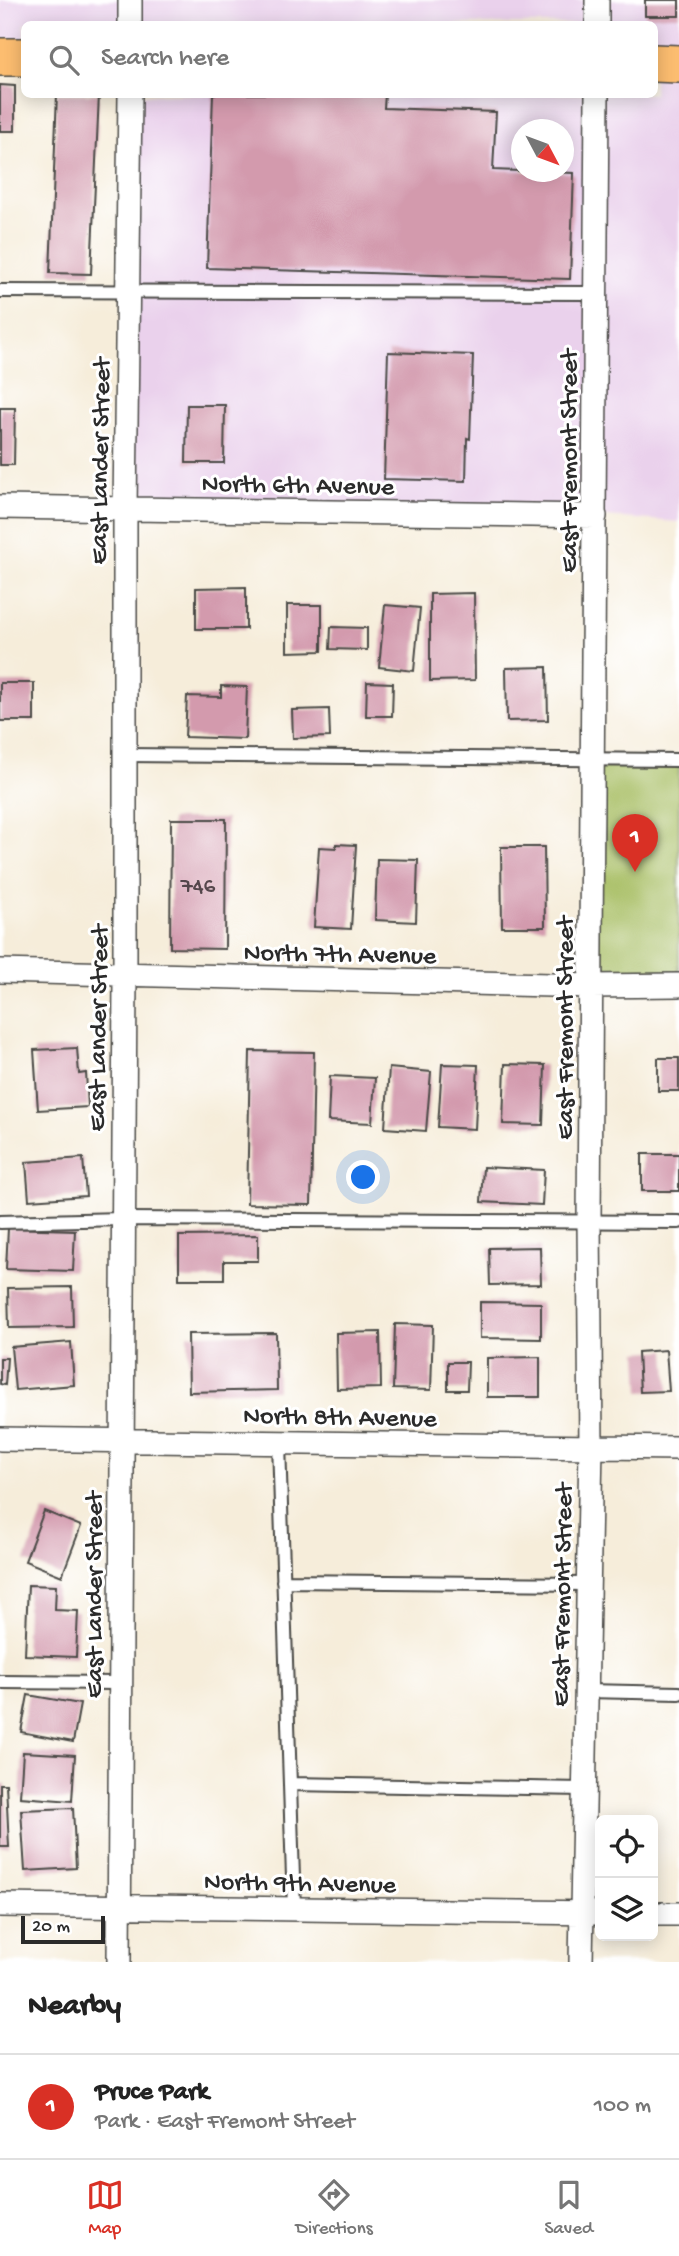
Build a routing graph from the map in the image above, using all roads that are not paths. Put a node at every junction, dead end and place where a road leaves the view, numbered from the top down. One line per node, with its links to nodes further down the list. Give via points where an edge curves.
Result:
1 (130, 0): 3 (street)
2 (597, 0): 4 (street)
3 (130, 21)
4 (597, 21)
5 (0, 57): 6 (main road)
6 (21, 57)
7 (658, 63): 8 (main road)
8 (679, 64)
9 (130, 98): 11 (street, East Lander Street)
10 (597, 98): 13 (street, East Fremont Street)
11 (128, 290): 12 (lane); 13 (lane); 15 (street, East Lander Street)
12 (0, 291)
13 (595, 293): 16 (street, East Fremont Street)
14 (0, 508): 15 (street, North 6th Avenue)
15 (125, 509): 16 (street, North 6th Avenue); 17 (street, East Lander Street)
16 (595, 516): 18 (street, East Fremont Street)
17 (125, 755): 18 (lane); 21 (street, East Lander Street)
18 (592, 759): 19 (lane); 23 (street, East Fremont Street)
19 (679, 760)
20 (0, 971): 21 (street, North 7th Avenue)
21 (125, 975): 23 (street, North 7th Avenue); 24 (street, East Lander Street)
22 (679, 985): 23 (street, North 7th Avenue)
23 (592, 986): 25 (street, East Fremont Street)
24 (122, 1219): 25 (lane); 26 (lane); 29 (street, East Lander Street)
25 (589, 1221): 27 (lane); 31 (street, East Fremont Street)
26 (0, 1222)
27 (679, 1222)
28 (0, 1439): 29 (street, North 8th Avenue)
29 (121, 1440): 30 (street, North 8th Avenue); 36 (street, East Lander Street)
30 (279, 1443): 31 (street, North 8th Avenue); 33 (lane)
31 (591, 1446): 32 (street, North 8th Avenue); 34 (street, East Fremont Street)
32 (679, 1448)
33 (283, 1581): 34 (lane); 39 (lane)
34 (588, 1584): 37 (street, East Fremont Street)
35 (0, 1682): 36 (lane)
36 (119, 1683): 42 (street, East Lander Street)
37 (586, 1691): 38 (lane); 40 (street, East Fremont Street)
38 (679, 1693)
39 (290, 1784): 40 (lane); 43 (lane)
40 (583, 1789): 44 (street, East Fremont Street)
41 (0, 1905): 42 (street, North 9th Avenue)
42 (120, 1907): 43 (street, North 9th Avenue); 47 (street, East Lander Street)
43 (294, 1909): 44 (street, North 9th Avenue)
44 (590, 1913): 48 (street, East Fremont Street)
45 (658, 1914): 46 (street)
46 (679, 1914)
47 (119, 1962)
48 (581, 1962)

